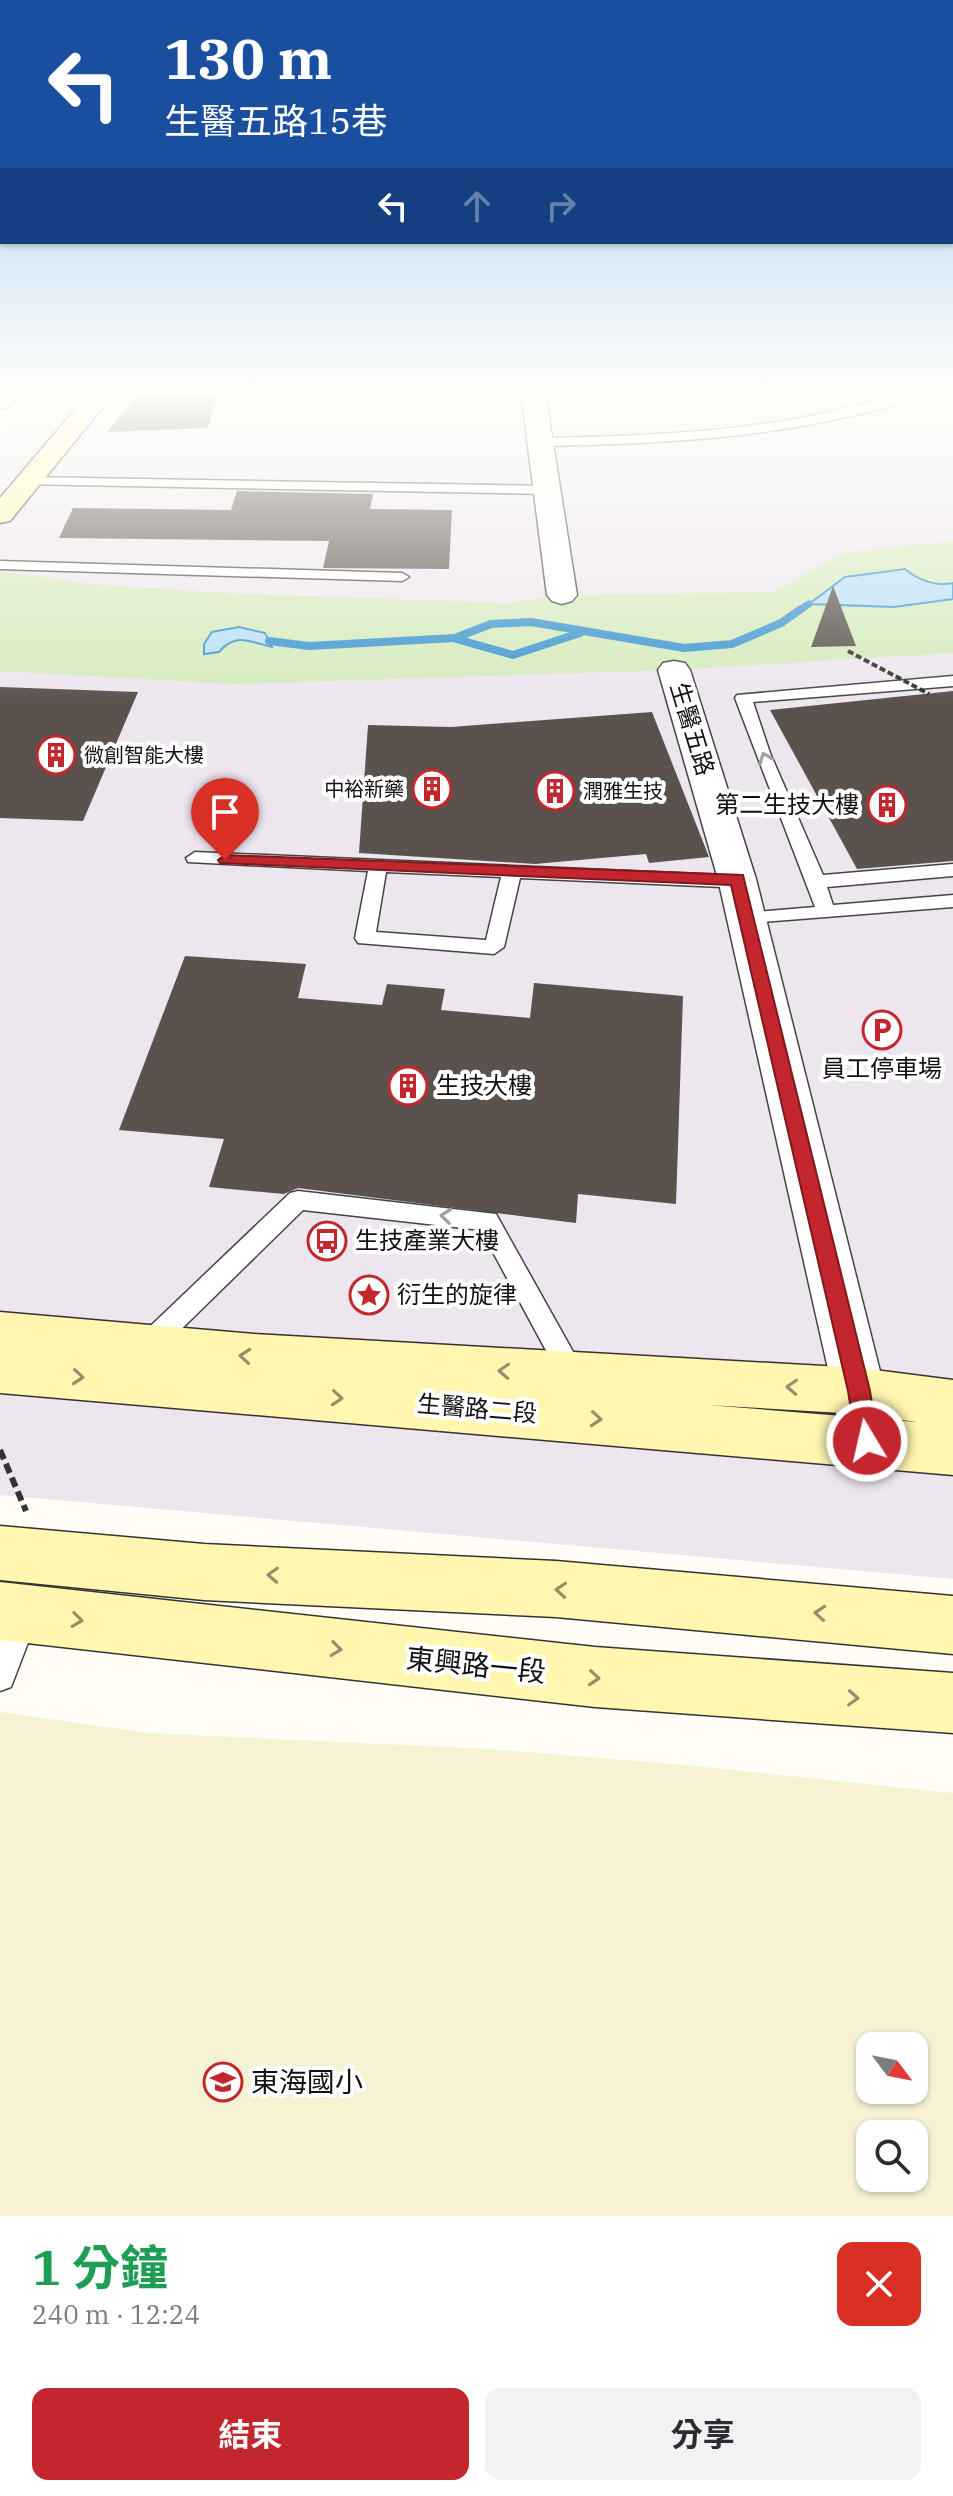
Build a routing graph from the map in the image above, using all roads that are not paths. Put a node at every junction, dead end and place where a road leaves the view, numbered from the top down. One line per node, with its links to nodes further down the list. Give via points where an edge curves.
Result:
1 (16, 495): 3 (street)
2 (547, 495): 6 (street)
3 (0, 515)
4 (0, 565): 5 (lane)
5 (402, 577)
6 (562, 595)
7 (674, 670): 14 (street, 生醫五路)
8 (953, 681): 13 (lane, one-way to 8, via 743,698)
9 (195, 858): 10 (lane)
10 (378, 866): 12 (lane); 12 (lane, via 365,938 494,947)
11 (953, 870): 13 (lane)
12 (512, 871): 14 (lane, via 722,881)
13 (816, 882): 16 (lane)
14 (741, 899): 16 (lane); 21 (street, 生醫五路)
15 (953, 901): 16 (lane)
16 (826, 912)
17 (0, 1334): 18 (street, 生醫路二段)
18 (146, 1347): 20 (street, 生醫路二段, one-way to 18); 20 (lane, one-way to 18, via 488,1221 298,1200)
19 (0, 1370): 23 (street, 生醫路二段, one-way to 23)
20 (572, 1374): 21 (street, 生醫路二段, one-way to 20)
21 (859, 1391): 22 (street, 生醫路二段); 23 (street, 生醫五路)
22 (953, 1404)
23 (867, 1441): 24 (street, 生醫路二段)
24 (953, 1450)
25 (23, 1555): 26 (lane); 27 (street, one-way to 25, via 556,1589 204,1572)
26 (12, 1612): 28 (lane); 29 (street, 東興路一段, one-way to 29, via 546,1673)
27 (953, 1625)
28 (0, 1676)
29 (953, 1703)

